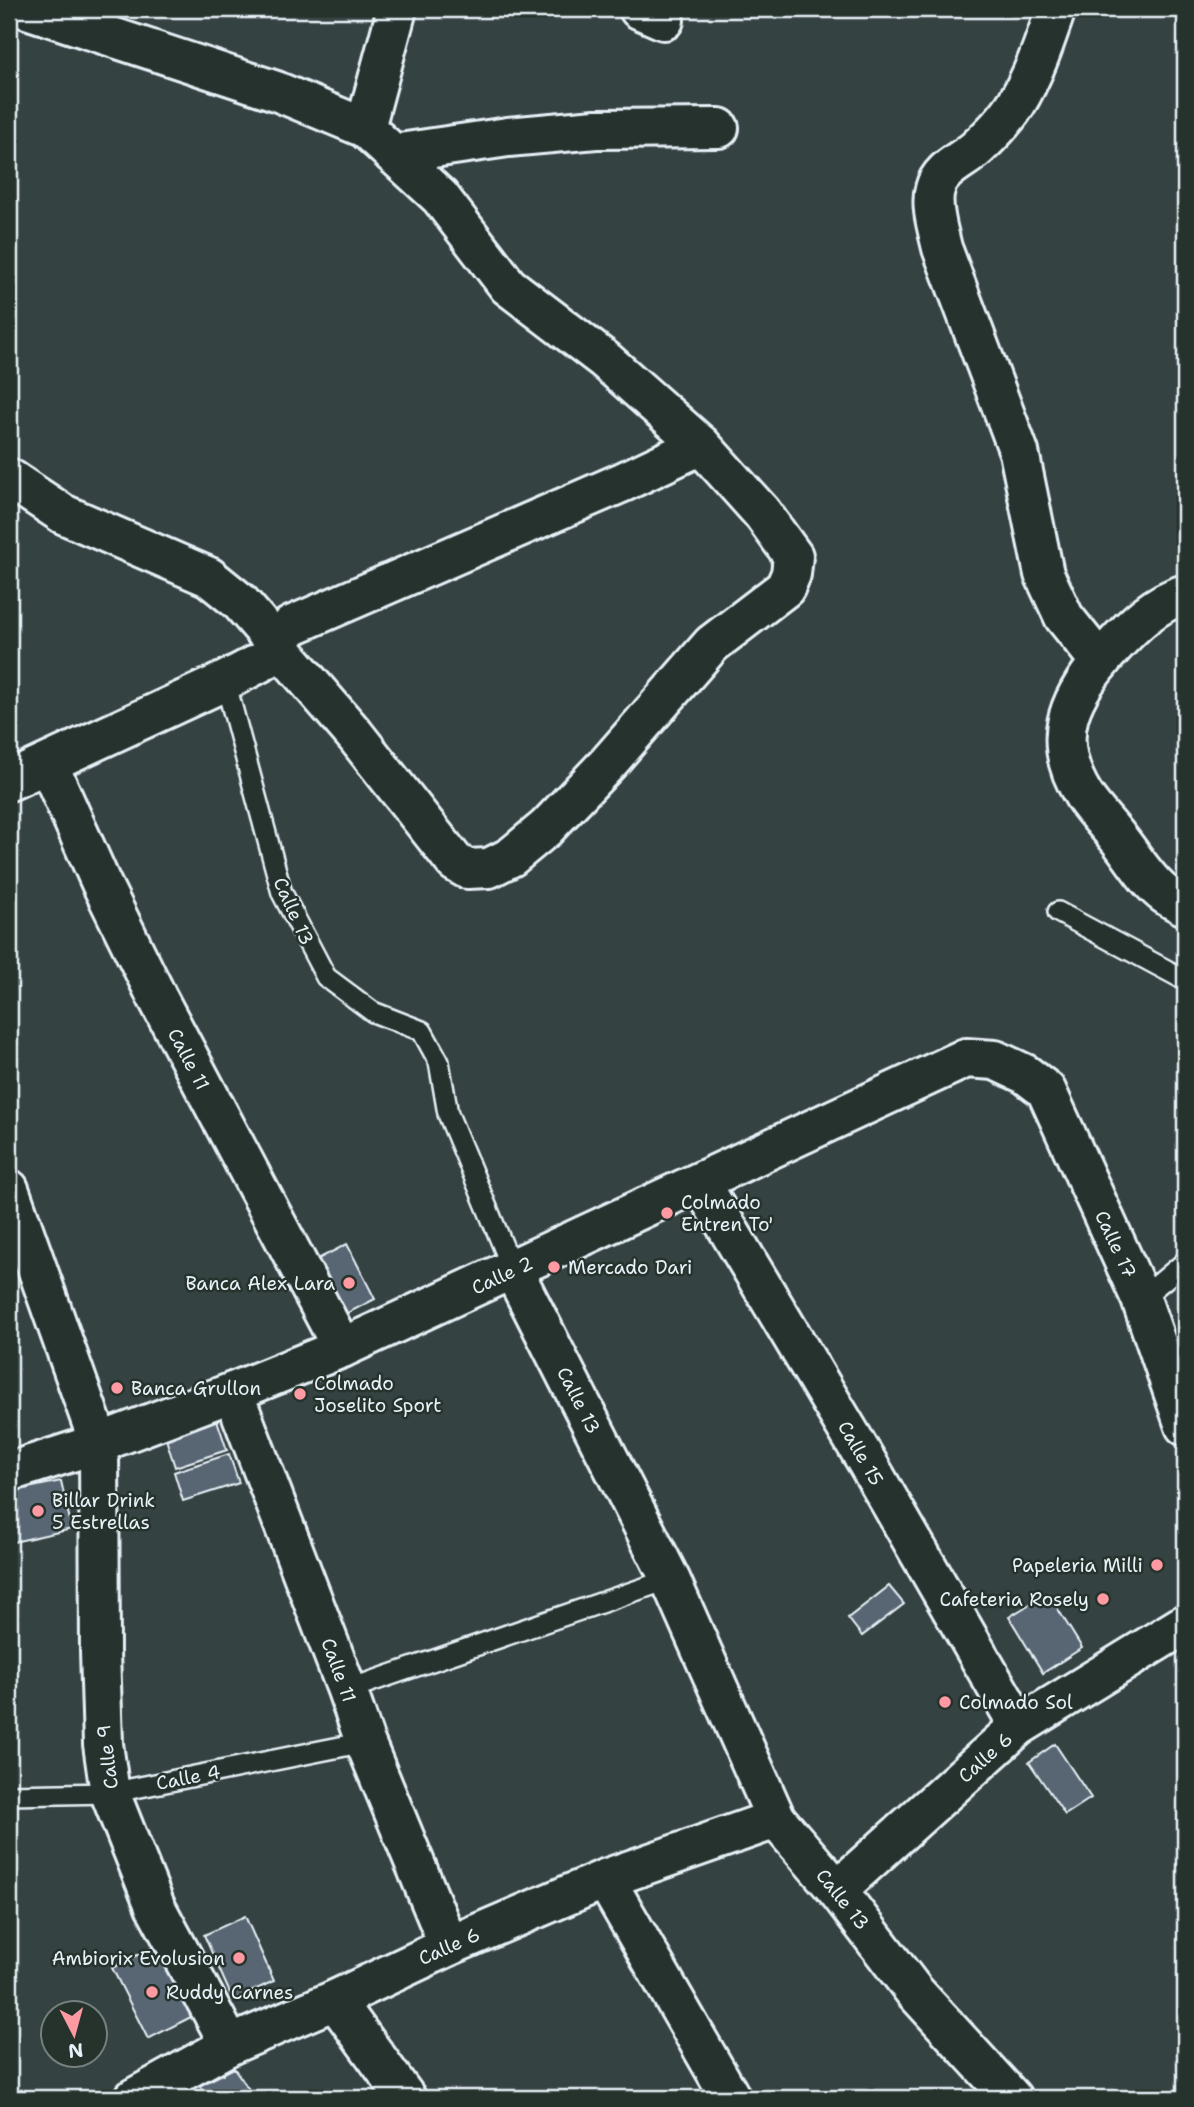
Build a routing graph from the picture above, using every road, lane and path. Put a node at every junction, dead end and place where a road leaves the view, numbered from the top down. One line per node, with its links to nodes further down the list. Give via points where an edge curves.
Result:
1 (13, 9): 5 (street)
2 (27, 9): 6 (street, via 276,91)
3 (397, 9): 6 (street)
4 (1056, 9): 13 (street, via 1016,104 998,128 944,171 934,188 935,215 942,248 1019,452 1044,574 1064,617)
5 (9, 22)
6 (365, 128): 8 (street)
7 (719, 128): 8 (street, via 596,128)
8 (393, 154): 9 (street, via 440,197 508,286 605,360)
9 (701, 445): 12 (street, via 291,626); 12 (street, via 762,513 793,556 785,588 712,644 546,828 511,857 489,868 467,869 455,862)
10 (9, 478): 12 (street, via 63,514 209,577 240,602)
11 (1185, 594): 13 (street, via 1139,618)
12 (277, 645): 14 (street, via 265,660)
13 (1100, 662): 17 (street, via 1072,705 1065,728 1070,770 1085,797 1162,892)
14 (225, 681): 15 (street); 24 (lane, Calle 13, via 282,894 326,978 373,1012 422,1031 439,1062 448,1114)
15 (48, 764): 16 (street); 26 (street, Calle 11, via 157,998)
16 (9, 781)
17 (1185, 906)
18 (1058, 912): 19 (lane)
19 (1185, 980)
20 (1025, 1074): 21 (street, Calle 2, via 995,1060 966,1058); 25 (street, Calle 17, via 1046,1090)
21 (700, 1182): 24 (street, Calle 2); 34 (street, Calle 15)
22 (9, 1189): 29 (street, Calle 9)
23 (1185, 1262): 25 (lane)
24 (513, 1270): 26 (street, Calle 2); 31 (street, Calle 13)
25 (1141, 1299): 28 (street, Calle 17)
26 (342, 1348): 27 (street, Calle 2)
27 (233, 1392): 29 (street, Calle 2); 33 (street, Calle 11)
28 (1185, 1426)
29 (99, 1443): 30 (street, Calle 2); 36 (street, Calle 9, via 103,1744)
30 (9, 1472)
31 (670, 1579): 33 (lane); 38 (street, Calle 13)
32 (1185, 1624): 34 (street, Calle 6)
33 (347, 1690): 35 (street, Calle 11)
34 (1019, 1726): 40 (street, Calle 6)
35 (365, 1742): 36 (lane, Calle 4); 41 (street, Calle 11)
36 (110, 1793): 37 (lane, Calle 4); 43 (street, Calle 9, via 155,1906)
37 (9, 1795)
38 (776, 1819): 39 (street, Calle 6); 40 (street, Calle 13)
39 (605, 1879): 41 (street, Calle 6); 46 (street)
40 (837, 1890): 47 (street, Calle 13, via 914,1991)
41 (449, 1946): 42 (street, Calle 6)
42 (335, 2000): 43 (street, Calle 6); 45 (street)
43 (230, 2045): 44 (street, Calle 6)
44 (134, 2098)
45 (406, 2098)
46 (731, 2098)
47 (1013, 2098)

